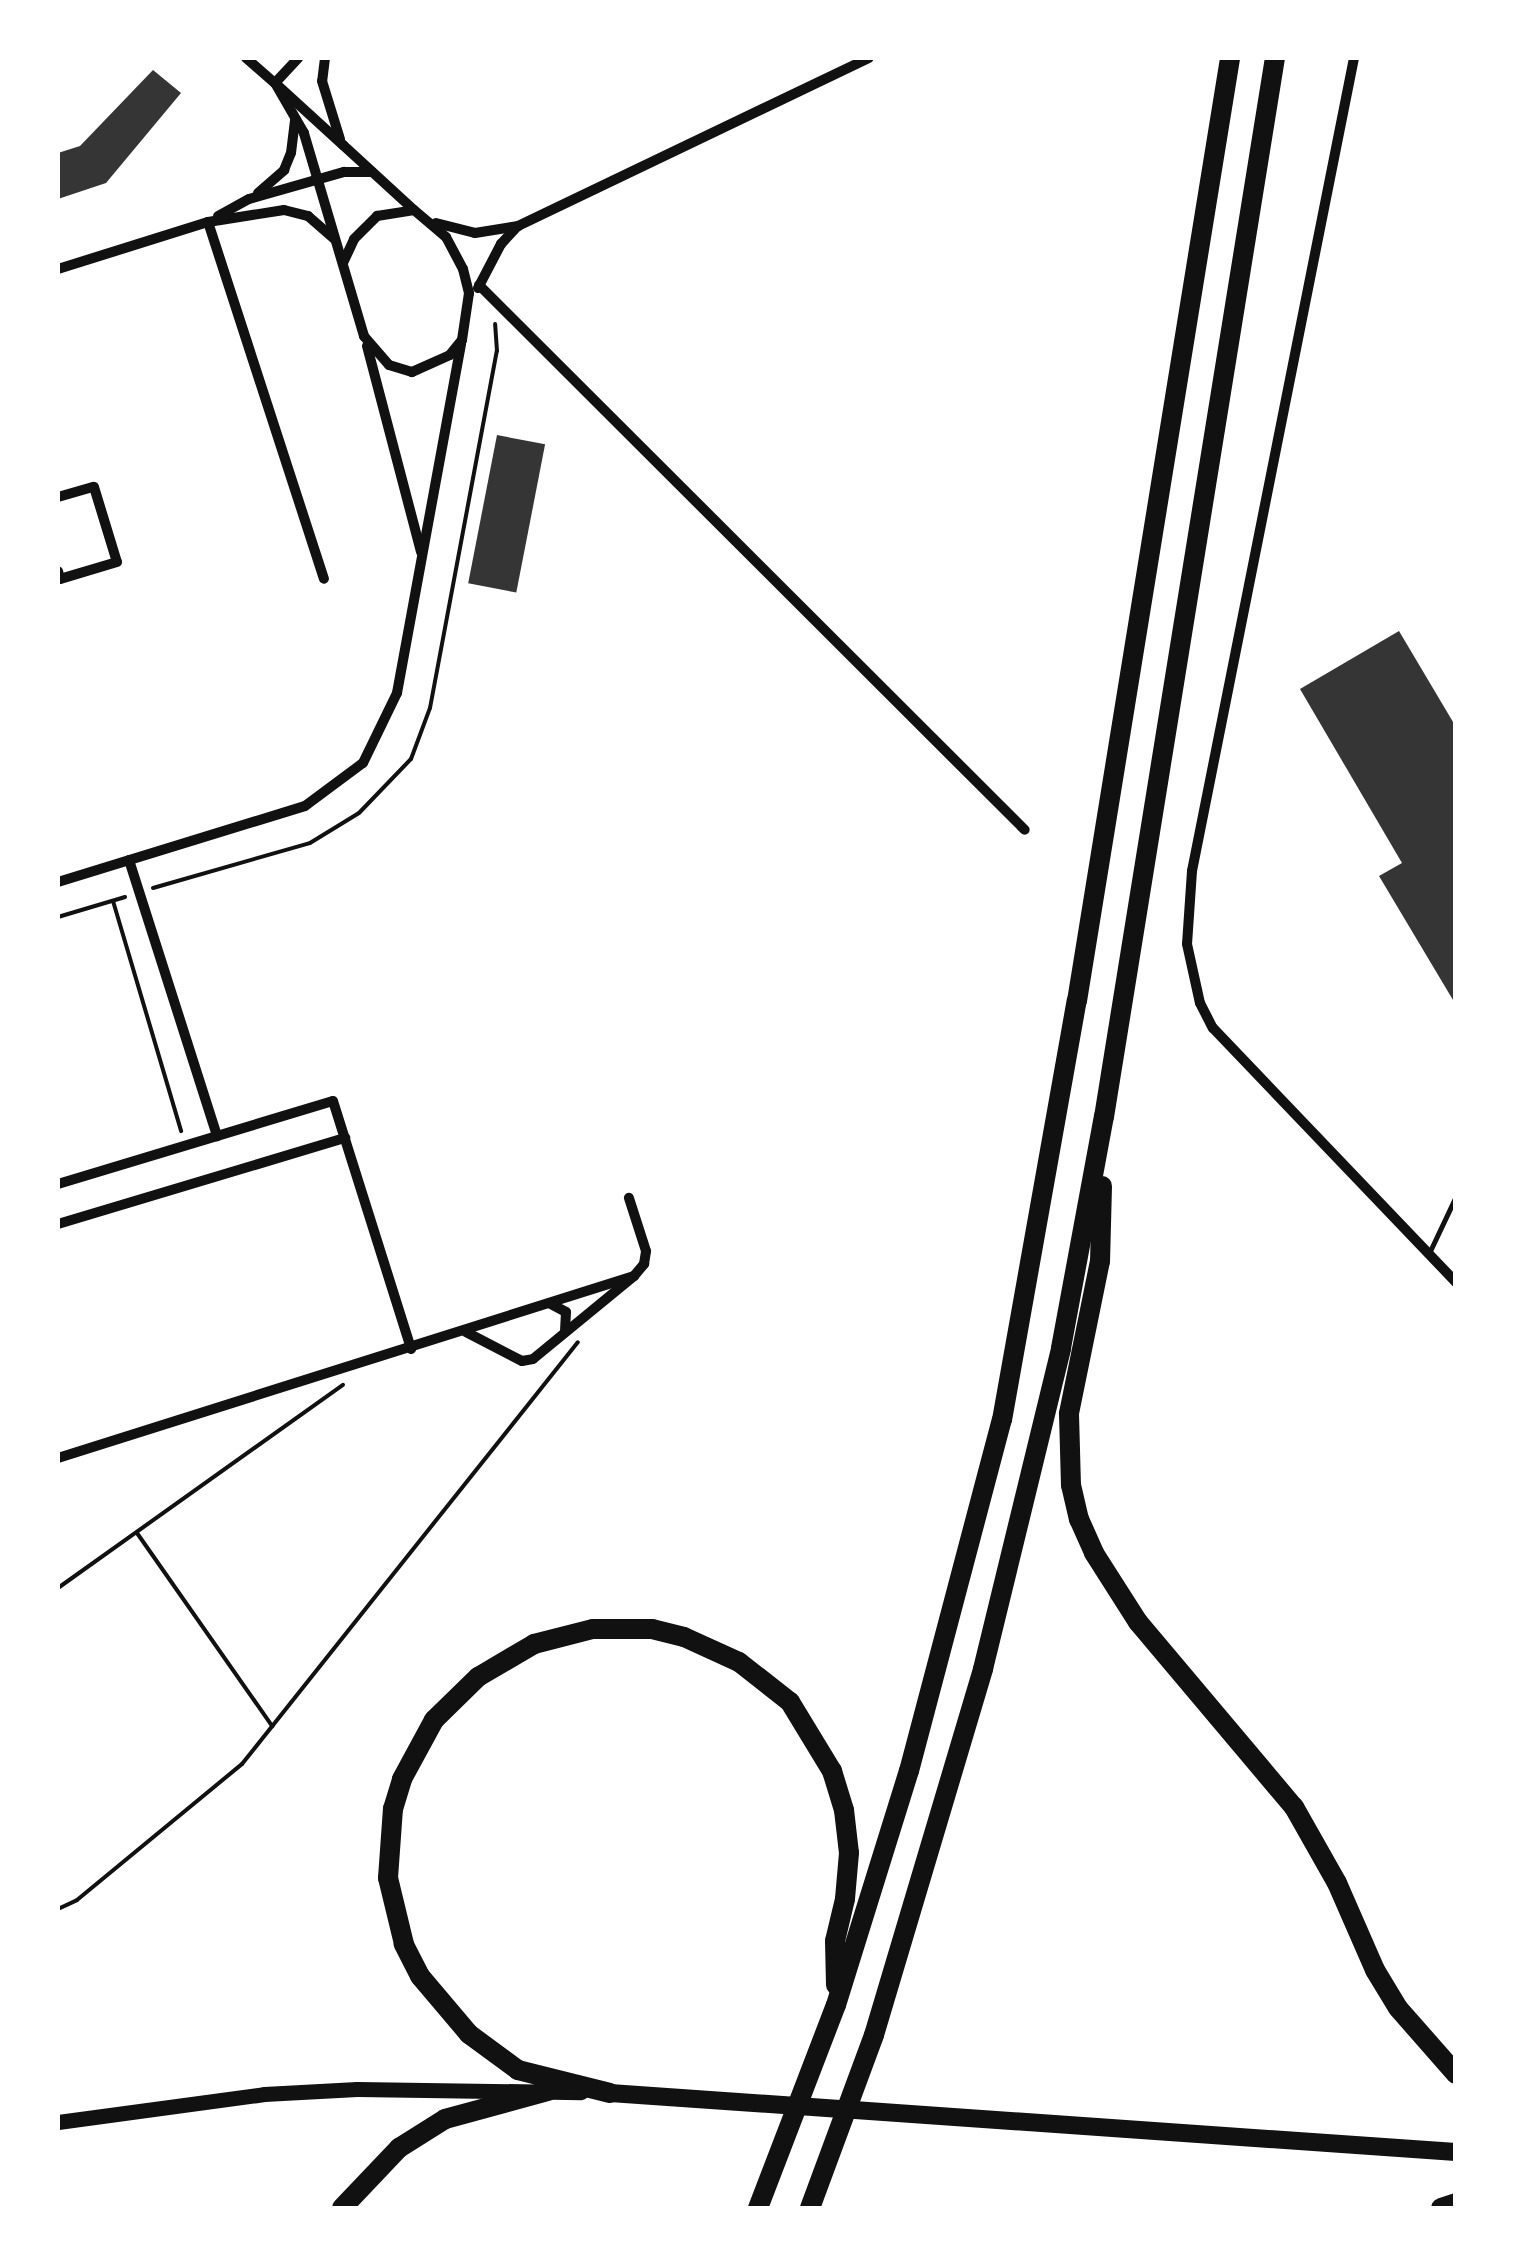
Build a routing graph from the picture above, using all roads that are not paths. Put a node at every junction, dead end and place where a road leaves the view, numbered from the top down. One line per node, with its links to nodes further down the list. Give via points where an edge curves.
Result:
1 (246, 58): 8 (street)
2 (298, 58): 8 (street)
3 (325, 58): 10 (street, via 326,100)
4 (870, 58): 17 (street)
5 (1230, 58): 47 (highway, via 1012,1366 934,1684)
6 (1274, 58): 32 (highway)
7 (1354, 58): 39 (street, via 1192,872 1187,944 1200,1003 1213,1028)
8 (275, 83): 9 (street); 10 (street)
9 (295, 118): 12 (street); 13 (street, via 284,170)
10 (343, 144): 11 (street)
11 (372, 172): 12 (street); 14 (street)
12 (317, 180): 13 (street); 18 (street)
13 (249, 199): 16 (street)
14 (414, 210): 15 (street); 19 (street, via 376,216)
15 (430, 221): 17 (street, via 475,233); 22 (street, via 463,270)
16 (208, 222): 18 (street, via 284,210 308,216); 20 (street); 28 (street)
17 (518, 226): 21 (street)
18 (336, 241): 19 (street)
19 (343, 263): 23 (street)
20 (58, 269)
21 (478, 284): 22 (street); 29 (street)
22 (468, 315): 24 (street)
23 (364, 336): 24 (street, via 390,364 412,372 450,355); 26 (street)
24 (462, 340): 26 (street)
25 (58, 497): 27 (street, via 94,486 117,562 60,578)
26 (422, 559): 30 (street, via 397,693 363,763 305,806)
27 (58, 571)
28 (324, 579)
29 (1025, 830)
30 (128, 860): 31 (street); 33 (street)
31 (58, 882)
32 (1104, 1116): 48 (highway, via 1100,1261 1069,1414 1070,1485 1079,1519 1138,1622 1294,1808 1398,2008); 56 (highway, via 1061,1348 983,1669 874,2035)
33 (217, 1136): 34 (street, via 333,1101); 35 (street)
34 (344, 1138): 38 (street); 45 (street)
35 (58, 1184)
36 (1456, 1196): 39 (lane)
37 (629, 1198): 40 (street, via 646,1252)
38 (58, 1224)
39 (1428, 1254): 41 (street)
40 (634, 1276): 42 (street); 44 (street)
41 (1456, 1282)
42 (550, 1304): 43 (street); 44 (street, via 566,1312)
43 (466, 1332): 44 (street, via 522,1361); 45 (street)
44 (565, 1333)
45 (412, 1349): 46 (street)
46 (58, 1458)
47 (836, 2006): 50 (highway, via 835,1940 849,1854 844,1810 832,1771 790,1702 738,1662 652,1629 593,1629 534,1644 478,1677 434,1720 393,1809 388,1878 404,1944 420,1976 468,2034 518,2070); 55 (highway)
48 (1456, 2074)
49 (548, 2091): 50 (main road); 51 (main road, via 264,2094); 54 (highway, via 445,2119 399,2148)
50 (610, 2094): 52 (main road)
51 (58, 2122)
52 (1456, 2152)
53 (1456, 2203): 57 (highway)
54 (342, 2208)
55 (758, 2208)
56 (810, 2208)
57 (1440, 2208)

